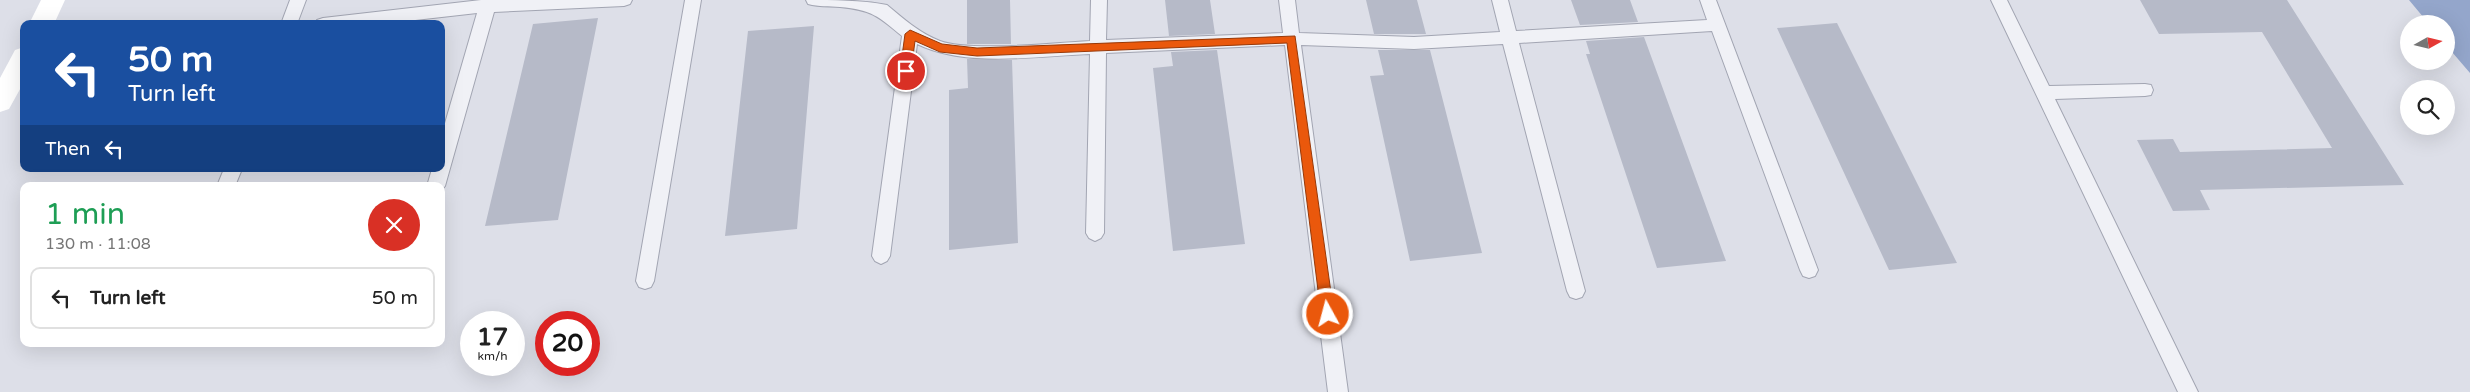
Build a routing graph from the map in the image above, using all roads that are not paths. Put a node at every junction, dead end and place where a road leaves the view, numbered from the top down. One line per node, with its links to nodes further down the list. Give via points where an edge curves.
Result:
1 (53, 0): 12 (street)
2 (298, 0): 13 (lane)
3 (624, 0): 11 (lane)
4 (693, 0): 28 (lane)
5 (814, 0): 16 (lane, via 882,9)
6 (1099, 0): 19 (lane)
7 (1287, 0): 18 (lane)
8 (1500, 0): 17 (lane)
9 (1708, 0): 15 (lane)
10 (1999, 0): 22 (lane)
11 (488, 3): 14 (lane); 24 (lane)
12 (43, 20)
13 (290, 20)
14 (354, 20)
15 (1717, 25): 17 (lane); 27 (lane)
16 (910, 34): 19 (lane, via 940,48 977,52); 26 (lane)
17 (1510, 38): 18 (lane, via 1414,43); 29 (lane)
18 (1292, 39): 19 (lane); 30 (lane)
19 (1098, 47): 25 (lane)
20 (20, 64): 23 (street)
21 (2145, 90): 22 (lane)
22 (2044, 93): 31 (lane)
23 (0, 102)
24 (445, 154)
25 (1095, 233)
26 (881, 256)
27 (1809, 270)
28 (645, 281)
29 (1576, 291)
30 (1338, 392)
31 (2188, 392)

